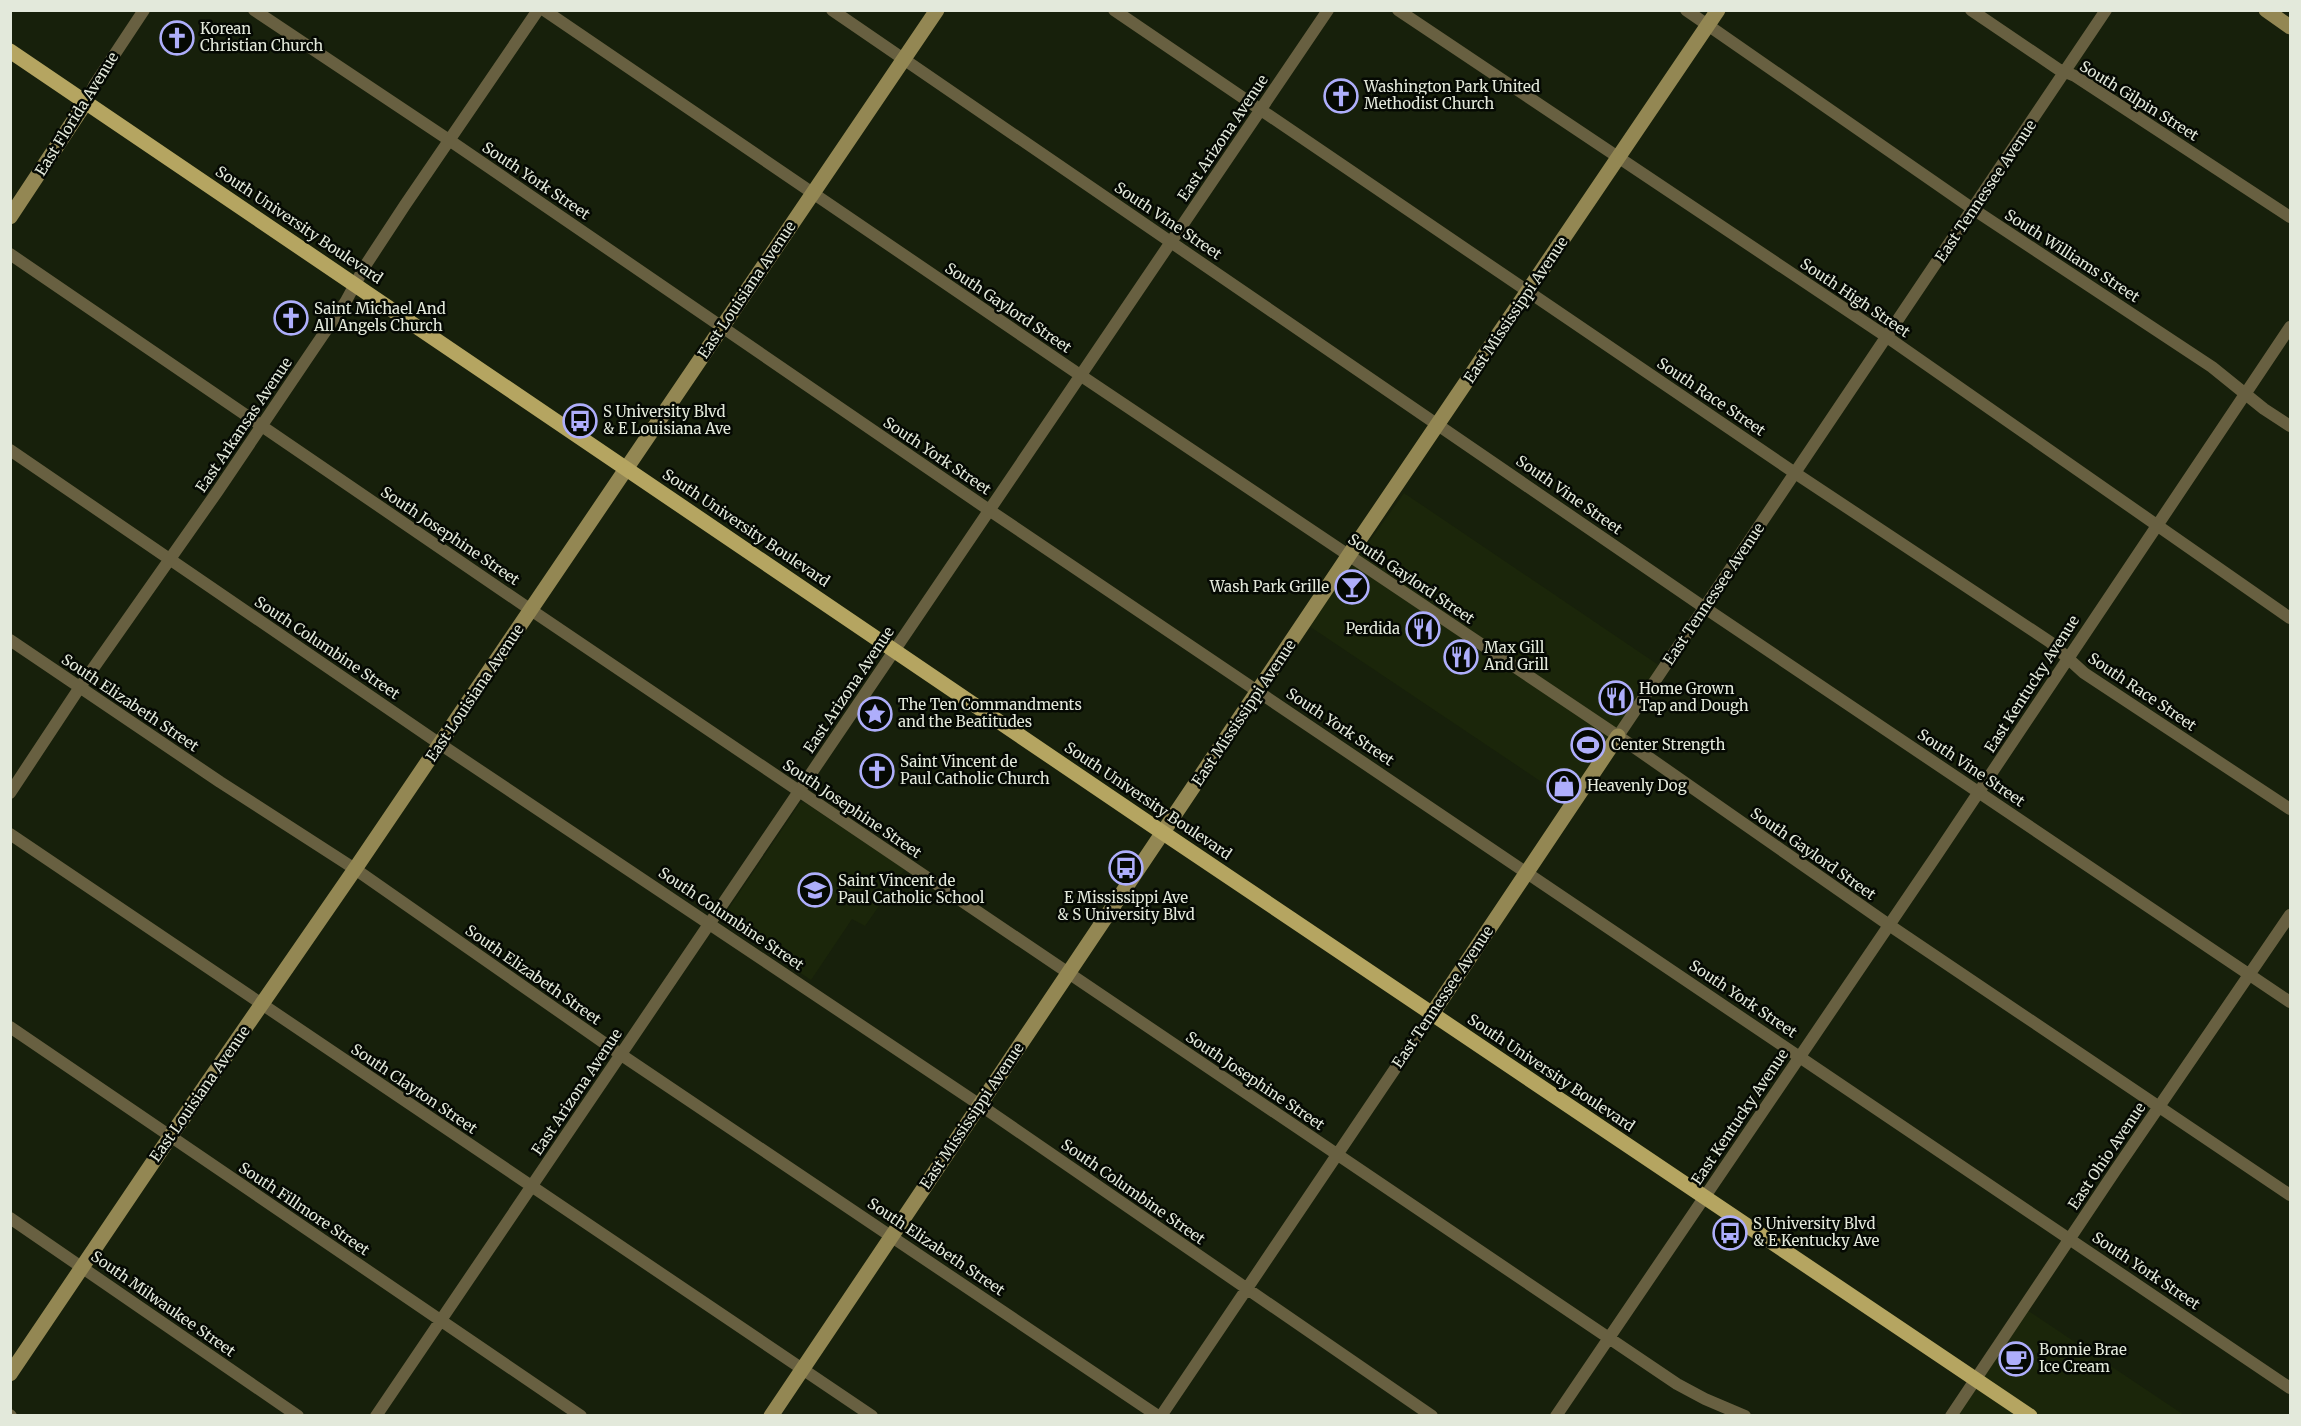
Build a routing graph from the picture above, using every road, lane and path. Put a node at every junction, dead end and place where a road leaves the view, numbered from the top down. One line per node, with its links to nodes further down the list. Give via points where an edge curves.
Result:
1 (144, 10): 20 (street, East Florida Avenue)
2 (254, 10): 22 (street, South York Street)
3 (538, 10): 22 (street, East Arkansas Avenue)
4 (544, 10): 24 (street, South Gaylord Street)
5 (832, 10): 18 (street, South Vine Street)
6 (937, 10): 18 (street, East Louisiana Avenue)
7 (1114, 10): 21 (street, South Race Street)
8 (1328, 10): 21 (street, East Arizona Avenue)
9 (1398, 10): 23 (street, South High Street)
10 (1686, 10): 15 (street, South Williams Street)
11 (1718, 10): 15 (street, East Mississippi Avenue)
12 (1971, 10): 19 (street, South Gilpin Street)
13 (2106, 10): 19 (street, East Tennessee Avenue)
14 (2266, 10): 16 (street)
15 (1708, 25): 23 (street, East Mississippi Avenue); 25 (street, South Williams Street)
16 (2290, 27)
17 (10, 51): 20 (main road, South University Boulevard)
18 (904, 59): 24 (street, East Louisiana Avenue); 28 (street, South Vine Street)
19 (2065, 72): 25 (street, East Tennessee Avenue); 27 (street, South Gilpin Street)
20 (86, 102): 26 (street, East Florida Avenue); 30 (main road, South University Boulevard)
21 (1259, 111): 28 (street, East Arizona Avenue); 31 (street, South Race Street)
22 (449, 140): 30 (street, East Arkansas Avenue); 32 (street, South York Street)
23 (1618, 159): 31 (street, East Mississippi Avenue); 34 (street, South High Street)
24 (812, 194): 32 (street, East Louisiana Avenue); 35 (street, South Gaylord Street)
25 (1973, 209): 34 (street, East Tennessee Avenue); 36 (street, South Williams Street)
26 (10, 217)
27 (2290, 217)
28 (1171, 242): 35 (street, East Arizona Avenue); 37 (street, South Vine Street)
29 (10, 254): 38 (street, South Josephine Street)
30 (355, 285): 38 (street, East Arkansas Avenue); 41 (main road, South University Boulevard)
31 (1528, 291): 37 (street, East Mississippi Avenue); 42 (street, South Race Street)
32 (722, 327): 41 (street, East Louisiana Avenue); 43 (street, South York Street)
33 (2290, 327): 36 (street, East Kentucky Avenue)
34 (1887, 337): 42 (street, East Tennessee Avenue); 44 (street, South High Street)
35 (1080, 375): 43 (street, East Arizona Avenue); 45 (street, South Gaylord Street)
36 (2246, 392): 39 (street, South Williams Street); 44 (street, East Kentucky Avenue)
37 (1438, 424): 45 (street, East Mississippi Avenue); 47 (street, South Vine Street)
38 (262, 426): 46 (street, East Arkansas Avenue); 48 (street, South Josephine Street)
39 (2290, 426)
40 (10, 450): 46 (street, South Columbine Street)
41 (626, 468): 48 (street, East Louisiana Avenue); 51 (main road, South University Boulevard)
42 (1795, 473): 47 (street, East Tennessee Avenue); 52 (street, South Race Street)
43 (989, 510): 51 (street, East Arizona Avenue); 54 (street, South York Street)
44 (2156, 525): 49 (street, South High Street); 52 (street, East Kentucky Avenue)
45 (1349, 555): 54 (street, East Mississippi Avenue); 55 (street, South Gaylord Street)
46 (169, 558): 53 (street, East Arkansas Avenue); 56 (street, South Columbine Street)
47 (1705, 608): 55 (street, East Tennessee Avenue); 58 (street, South Vine Street)
48 (531, 610): 56 (street, East Louisiana Avenue); 57 (street, South Josephine Street)
49 (2290, 618)
50 (10, 640): 53 (street, South Elizabeth Street)
51 (894, 650): 57 (street, East Arizona Avenue); 61 (main road, South University Boulevard)
52 (2067, 657): 58 (street, East Kentucky Avenue); 60 (street, South Race Street, via 2084,673)
53 (80, 687): 59 (street, East Arkansas Avenue); 63 (street, South Elizabeth Street)
54 (1259, 690): 61 (street, East Mississippi Avenue); 64 (street, South York Street)
55 (1618, 736): 64 (street, East Tennessee Avenue); 67 (street, South Gaylord Street)
56 (440, 744): 63 (street, East Louisiana Avenue); 66 (street, South Columbine Street)
57 (799, 790): 66 (street, East Arizona Avenue); 68 (street, South Josephine Street)
58 (1979, 792): 67 (street, East Kentucky Avenue); 69 (street, South Vine Street)
59 (10, 794)
60 (2290, 809)
61 (1163, 833): 68 (street, East Mississippi Avenue); 72 (main road, South University Boulevard)
62 (10, 834): 71 (street, South Clayton Street)
63 (356, 869): 71 (street, East Louisiana Avenue); 74 (street, South Elizabeth Street)
64 (1528, 872): 72 (street, East Tennessee Avenue); 75 (street, South York Street)
65 (2290, 915): 69 (street, East Ohio Avenue)
66 (709, 923): 74 (street, East Arizona Avenue); 76 (street, South Columbine Street)
67 (1889, 925): 75 (street, East Kentucky Avenue); 77 (street, South Gaylord Street)
68 (1068, 974): 76 (street, East Mississippi Avenue); 79 (street, South Josephine Street)
69 (2250, 975): 70 (street, South Vine Street); 77 (street, East Ohio Avenue)
70 (2290, 1002)
71 (262, 1004): 78 (street, East Louisiana Avenue); 80 (street, South Clayton Street)
72 (1432, 1014): 79 (street, East Tennessee Avenue); 82 (main road, South University Boulevard)
73 (10, 1027): 78 (street, South Fillmore Street)
74 (621, 1054): 80 (street, East Arizona Avenue); 84 (street, South Elizabeth Street)
75 (1800, 1055): 82 (street, East Kentucky Avenue); 85 (street, South York Street)
76 (980, 1104): 84 (street, East Mississippi Avenue); 87 (street, South Columbine Street)
77 (2158, 1107): 81 (street, South Gaylord Street); 85 (street, East Ohio Avenue)
78 (170, 1137): 86 (street, East Louisiana Avenue); 88 (street, South Fillmore Street)
79 (1338, 1154): 87 (street, East Tennessee Avenue); 89 (street, South Josephine Street)
80 (531, 1187): 88 (street, East Arizona Avenue); 90 (street, South Clayton Street)
81 (2290, 1196)
82 (1703, 1197): 89 (street, East Kentucky Avenue); 92 (main road, South University Boulevard)
83 (10, 1218): 86 (street, South Milwaukee Street)
84 (891, 1235): 90 (street, East Mississippi Avenue); 99 (street, South Elizabeth Street)
85 (2070, 1238): 92 (street, East Ohio Avenue); 93 (street, South York Street)
86 (83, 1267): 91 (street, East Louisiana Avenue); 94 (street, South Milwaukee Street)
87 (1247, 1289): 99 (street, East Tennessee Avenue); 100 (street, South Columbine Street)
88 (441, 1319): 95 (street, East Arizona Avenue); 96 (street, South Fillmore Street)
89 (1609, 1338): 101 (street, East Kentucky Avenue); 102 (street, South Josephine Street, via 1694,1394)
90 (803, 1367): 97 (street, East Mississippi Avenue); 98 (street, South Clayton Street)
91 (10, 1374)
92 (1974, 1378): 103 (street, East Ohio Avenue); 104 (main road, South University Boulevard)
93 (2290, 1388)
94 (298, 1416)
95 (376, 1416)
96 (581, 1416)
97 (771, 1416)
98 (872, 1416)
99 (1159, 1416)
100 (1432, 1416)
101 (1556, 1416)
102 (1745, 1416)
103 (1951, 1416)
104 (2030, 1416)

